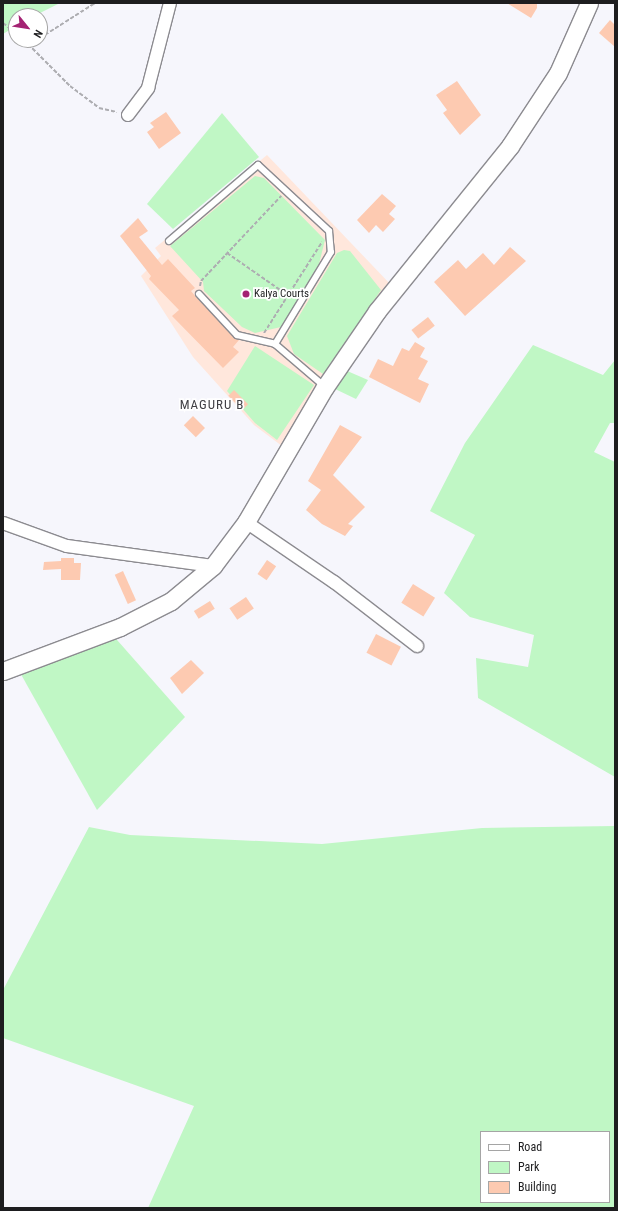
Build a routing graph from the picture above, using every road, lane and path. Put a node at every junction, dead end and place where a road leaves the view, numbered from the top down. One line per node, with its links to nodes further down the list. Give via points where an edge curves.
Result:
1 (95, 3): 4 (path)
2 (170, 3): 6 (street, via 148,88)
3 (590, 3): 15 (street, via 558,73 510,146 377,311)
4 (48, 33)
5 (34, 48): 6 (path, via 70,86 99,108)
6 (128, 115)
7 (286, 191): 8 (lane); 9 (lane, via 258,165); 10 (path)
8 (330, 231): 12 (path); 14 (lane, via 331,252)
9 (169, 241)
10 (227, 253): 11 (path, via 201,280); 12 (path)
11 (199, 294): 13 (lane, via 237,334)
12 (286, 294): 13 (path)
13 (260, 340): 14 (lane)
14 (275, 344): 15 (lane)
15 (325, 387): 16 (street)
16 (246, 522): 18 (street); 19 (street, via 334,582)
17 (3, 523): 18 (street, via 67,546)
18 (213, 566): 20 (street, via 171,601 120,627)
19 (416, 646)
20 (3, 671)

